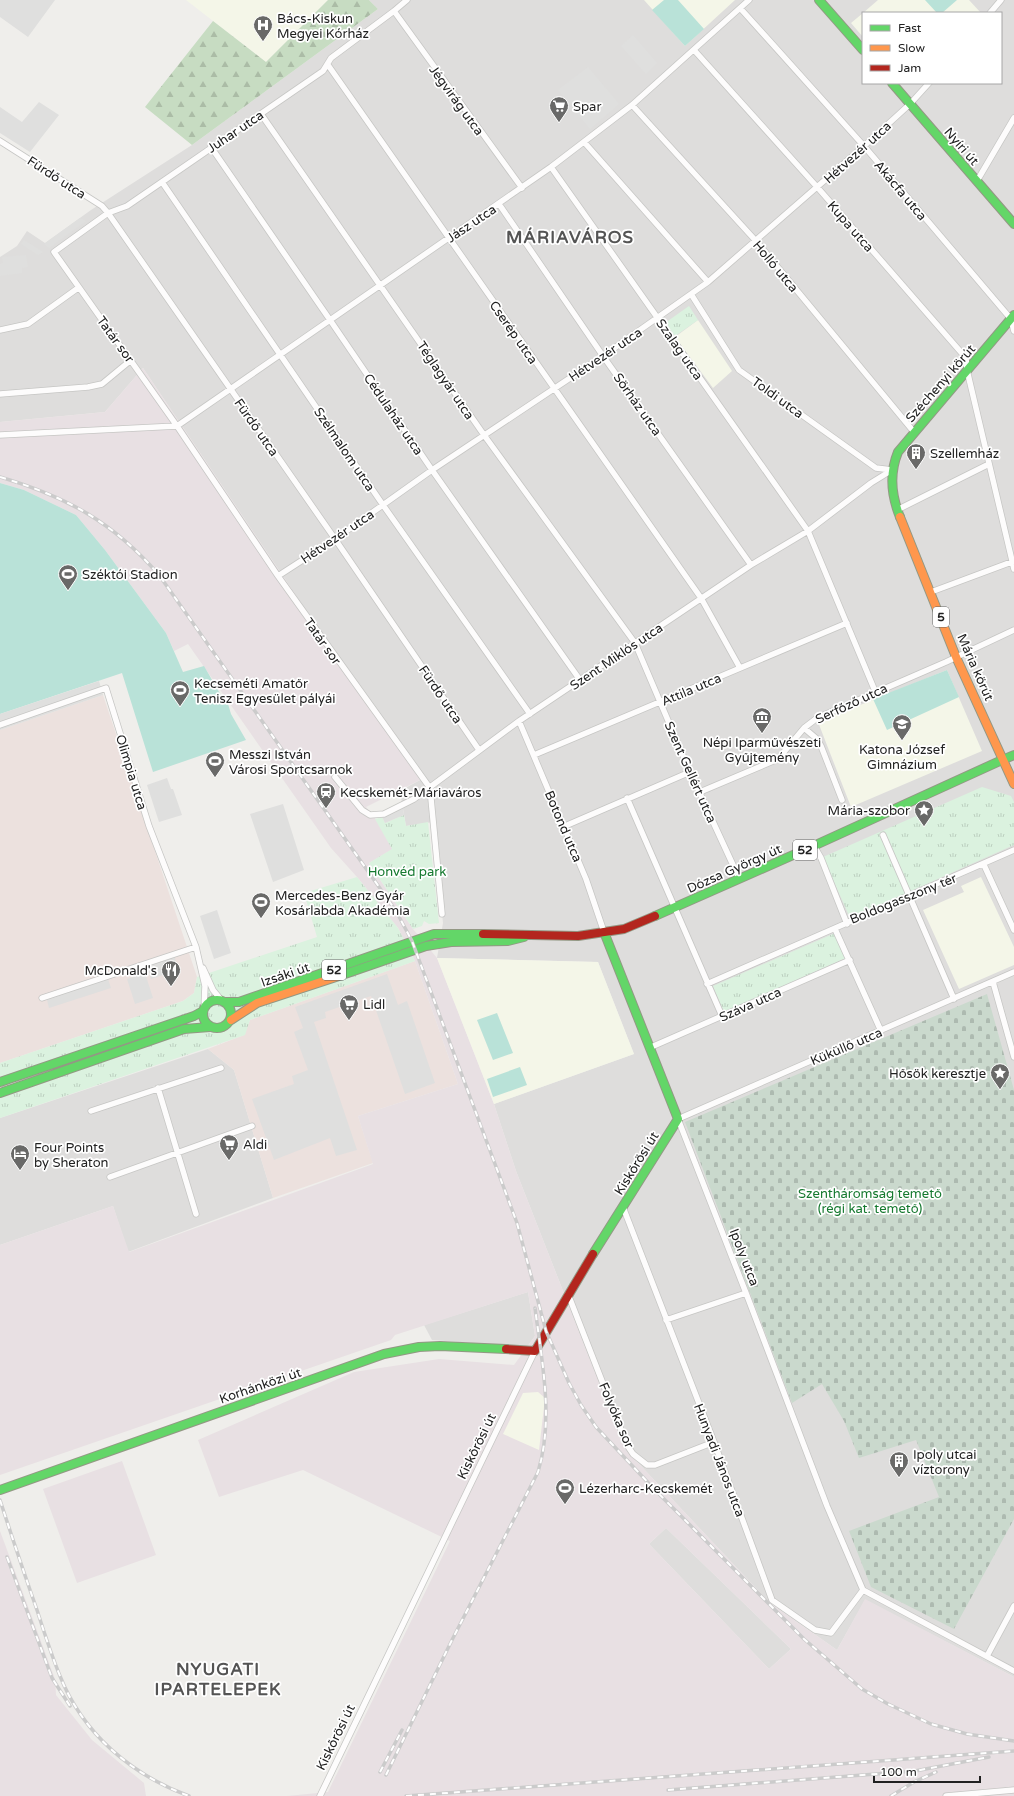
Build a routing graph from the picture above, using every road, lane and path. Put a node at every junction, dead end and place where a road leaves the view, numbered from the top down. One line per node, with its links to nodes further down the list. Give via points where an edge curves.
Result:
1 (407, 0): 6 (street, Juhar utca)
2 (749, 0): 5 (street, Jász utca)
3 (819, 0): 8 (main road)
4 (1001, 0): 7 (street)
5 (740, 8): 9 (street, Jász utca); 19 (street, Akácfa utca)
6 (394, 11): 10 (street, Juhar utca, via 331,58); 24 (street, Jégvirág utca)
7 (991, 12)
8 (862, 49)
9 (694, 50): 14 (street, Jász utca); 25 (street, Kupa utca)
10 (328, 64): 15 (street, Juhar utca, via 324,71); 29 (street, Cserép utca)
11 (893, 84): 13 (main road, Nyíri út)
12 (927, 84): 13 (street, Hétvezér utca)
13 (910, 104): 19 (street, Hétvezér utca); 22 (main road, Nyíri út)
14 (632, 105): 18 (street, Jász utca); 30 (street, Holló utca)
15 (261, 114): 20 (street, Juhar utca); 33 (street, Téglagyár utca)
16 (1014, 118): 22 (street)
17 (0, 141): 27 (street, Fürdő utca, via 102,206)
18 (584, 142): 21 (street, Jász utca); 32 (street)
19 (864, 146): 25 (street, Hétvezér utca); 36 (street, Akácfa utca)
20 (211, 147): 23 (street, Juhar utca); 38 (street, Cédulaház utca)
21 (551, 167): 24 (street, Jász utca); 37 (street, Szalag utca)
22 (977, 181): 28 (main road, Nyíri út)
23 (162, 182): 27 (street, Juhar utca, via 128,206); 41 (street, Szélmalom utca)
24 (522, 188): 26 (street, Jász utca)
25 (818, 188): 30 (street, Hétvezér utca); 44 (street, Kupa utca, via 966,358)
26 (499, 204): 29 (street, Jász utca); 42 (street, Sörház utca)
27 (108, 213): 31 (street, Juhar utca); 46 (street, Fürdő utca)
28 (1014, 224)
29 (449, 238): 33 (street, Jász utca); 45 (street, Cserép utca)
30 (756, 241): 32 (street, Hétvezér utca); 49 (street, Holló utca)
31 (54, 252): 34 (street, Tatár sor)
32 (708, 282): 35 (street, Hétvezér utca)
33 (381, 285): 38 (street, Jász utca); 51 (street, Téglagyár utca)
34 (78, 288): 39 (street, via 28,324); 43 (street, Tatár sor)
35 (691, 294): 37 (street, Hétvezér utca); 54 (street, Toldi utca, via 739,370 876,468)
36 (1012, 317): 40 (street); 44 (main road, Széchenyi körút / 5)
37 (658, 318): 42 (street, Hétvezér utca); 57 (street, Szalag utca)
38 (330, 320): 41 (street, Jász utca); 53 (street, Cédulaház utca)
39 (0, 330)
40 (1014, 331)
41 (281, 355): 46 (street, Jász utca); 55 (street, Szélmalom utca)
42 (603, 356): 45 (street, Hétvezér utca); 60 (street, Sörház utca)
43 (131, 360): 47 (street, via 102,384); 48 (street, Tatár sor)
44 (967, 370): 49 (main road, Széchenyi körút / 5); 52 (street, Kupa utca)
45 (554, 388): 51 (street, Hétvezér utca); 64 (street, Cserép utca)
46 (230, 389): 48 (street, Jász utca); 58 (street, Fürdő utca)
47 (0, 394)
48 (177, 426): 50 (street); 62 (street, Tatár sor)
49 (914, 432): 54 (main road, Széchenyi körút / 5, via 898,452)
50 (0, 435)
51 (484, 435): 53 (street, Hétvezér utca); 67 (street, Téglagyár utca)
52 (989, 464): 56 (street); 59 (street, Kupa utca)
53 (432, 470): 55 (street, Hétvezér utca); 70 (street, Cédulaház utca)
54 (892, 470): 56 (main road, Mária körút / 5, via 893,497); 57 (street, Szent Miklós utca)
55 (383, 505): 58 (street, Hétvezér utca); 73 (street, Szélmalom utca)
56 (897, 510): 63 (main road, Mária körút / 5)
57 (808, 530): 60 (street, Szent Miklós utca); 65 (street, Szalag utca)
58 (335, 539): 62 (street, Hétvezér utca); 77 (street, Fürdő utca)
59 (1013, 561): 61 (street, Kupa utca); 63 (street)
60 (751, 565): 64 (street, Szent Miklós utca)
61 (1014, 569)
62 (278, 576): 84 (street, Tatár sor)
63 (931, 592): 68 (main road, Mária körút / 5)
64 (701, 598): 67 (street, Szent Miklós utca); 69 (street, Cserép utca)
65 (847, 623): 69 (street, Attila utca); 71 (street, Szalag utca)
66 (1014, 630): 68 (street, Serfőző utca)
67 (635, 643): 70 (street, Szent Miklós utca); 72 (street, Szent Gellért utca)
68 (956, 657): 71 (street, Serfőző utca); 80 (main road, Mária körút / 5, via 998,746)
69 (740, 668): 72 (street, Attila utca)
70 (580, 680): 73 (street, Szent Miklós utca)
71 (876, 691): 76 (street, Serfőző utca, via 817,718)
72 (660, 702): 79 (street, Attila utca); 81 (street, Szent Gellért utca)
73 (530, 714): 74 (street, Szent Miklós utca)
74 (519, 721): 77 (street, Szent Miklós utca); 79 (street, Botond utca)
75 (0, 725): 104 (street, Olimpia utca, via 106,688 149,826)
76 (804, 728): 85 (street, Serfőző utca, via 778,760); 87 (street, via 821,746)
77 (479, 750): 84 (street, Szent Miklós utca)
78 (1014, 755): 80 (main road, Dózsa György út)
79 (534, 756): 88 (street, Botond utca)
80 (1002, 760): 83 (main road, 5); 90 (main road, Dózsa György út / 52)
81 (690, 772): 85 (street, Szent Gellért utca); 86 (street)
82 (335, 777): 84 (street, Szent Miklós utca, via 362,810 370,815 390,811)
83 (1014, 784)
84 (430, 788): 96 (street)
85 (700, 792): 93 (street, Szent Gellért utca)
86 (627, 798): 88 (street); 95 (street)
87 (842, 800)
88 (565, 826): 100 (street, Botond utca)
89 (883, 835): 94 (street)
90 (814, 846): 93 (main road, Dózsa György út / 52); 97 (street, Boldogasszony tér)
91 (1014, 850): 92 (street, Boldogasszony tér)
92 (984, 865): 94 (street, Boldogasszony tér); 99 (street)
93 (739, 878): 95 (main road, Dózsa György út / 52)
94 (909, 897): 97 (street, Boldogasszony tér); 111 (street)
95 (675, 907): 100 (main road, Dózsa György út / 52, via 624,928); 109 (street)
96 (442, 914)
97 (847, 924): 98 (street)
98 (835, 929): 106 (street); 109 (street)
99 (1014, 930)
100 (604, 932): 102 (main road, Dózsa György út / 52, via 578,936); 118 (main road, Ipoly utca)
101 (443, 934): 102 (main road, Dózsa György út / 52); 112 (main road, Izsáki út / 52, via 412,940 245,1000)
102 (532, 935): 103 (main road, Dózsa György út / 52, via 508,941)
103 (442, 943): 115 (main road, Izsáki út / 52, via 416,949 257,1003)
104 (196, 947): 105 (street, Olimpia utca); 110 (street)
105 (200, 960): 112 (street, Olimpia utca, via 213,990); 113 (street, Olimpia utca)
106 (850, 960): 114 (street, Száva utca); 117 (street)
107 (1014, 972): 108 (street, Küküllő utca)
108 (993, 982): 111 (street, Küküllő utca); 119 (street)
109 (707, 984): 114 (street)
110 (42, 998)
111 (954, 999): 117 (street, Küküllő utca)
112 (223, 1002): 113 (main road, 52, via 213,1001); 115 (main road, via 231,1009)
113 (204, 1010): 116 (main road, via 204,1021); 121 (main road, 52, via 194,1016)
114 (722, 1016): 118 (street, Száva utca)
115 (231, 1020): 116 (main road, 52, via 221,1028)
116 (210, 1027): 123 (main road, 52, via 184,1029)
117 (881, 1031): 125 (street, Küküllő utca)
118 (649, 1048): 125 (main road, Ipoly utca)
119 (1014, 1057)
120 (221, 1068): 122 (street)
121 (0, 1082)
122 (158, 1088): 124 (street); 127 (street)
123 (0, 1093)
124 (91, 1110)
125 (678, 1119): 129 (main road, Kiskőrösi út); 131 (street, Ipoly utca)
126 (252, 1126): 127 (street)
127 (178, 1153): 128 (street); 130 (street)
128 (110, 1177)
129 (623, 1207): 132 (main road, Kiskőrösi út); 133 (street, Hunyadi János utca)
130 (196, 1214)
131 (746, 1293): 133 (street); 137 (street, Ipoly utca, via 827,1506)
132 (568, 1294): 134 (main road, Kiskőrösi út); 135 (street, Folyóka sor, via 627,1445 633,1454 647,1465 655,1465)
133 (666, 1320): 135 (street, Hunyadi János utca)
134 (535, 1351): 136 (main road, Korhánközi út, via 440,1346 384,1354); 142 (street, Kiskőrösi út)
135 (714, 1442): 137 (street, Hunyadi János utca, via 772,1600 815,1630 831,1633)
136 (0, 1490)
137 (863, 1590): 139 (street)
138 (1014, 1606): 139 (street)
139 (987, 1656): 140 (street)
140 (1014, 1671)
141 (1014, 1790): 143 (street)
142 (320, 1796)
143 (946, 1796)

